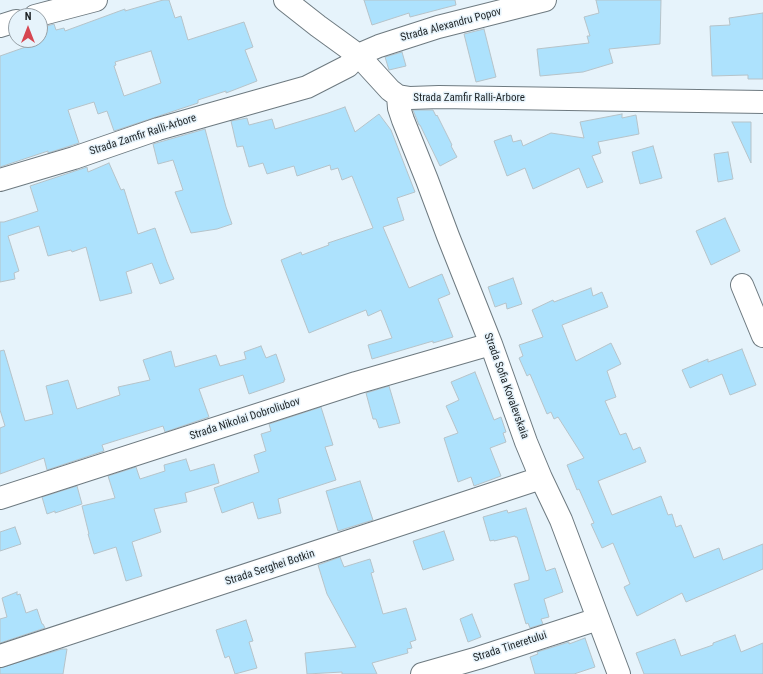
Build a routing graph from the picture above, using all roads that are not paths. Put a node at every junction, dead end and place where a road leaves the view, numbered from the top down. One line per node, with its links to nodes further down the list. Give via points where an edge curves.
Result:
1 (96, 0): 4 (street)
2 (285, 0): 5 (street)
3 (545, 0): 5 (street, Strada Alexandru Popov, via 438,27)
4 (48, 13)
5 (358, 55): 6 (street, Strada Zamfir Ralli-Arbore); 8 (street, Strada Zamfir Ralli-Arbore, via 348,66 307,87 158,129)
6 (398, 96): 7 (street, Strada Zamfir Ralli-Arbore); 11 (street, Strada Sofia Kovalevskaia, via 403,120)
7 (763, 102)
8 (0, 180)
9 (742, 286): 10 (street)
10 (763, 336)
11 (491, 344): 12 (street, Strada Sofia Kovalevskaia); 13 (street, Strada Nikolai Dobroliubov, via 356,383)
12 (541, 478): 14 (street, Strada Sofia Kovalevskaia, via 561,520); 15 (street, Strada Serghei Botkin)
13 (0, 498)
14 (598, 619): 16 (street, Strada Tineretului); 17 (street, Strada Sofia Kovalevskaia)
15 (0, 656)
16 (422, 674)
17 (619, 674)

